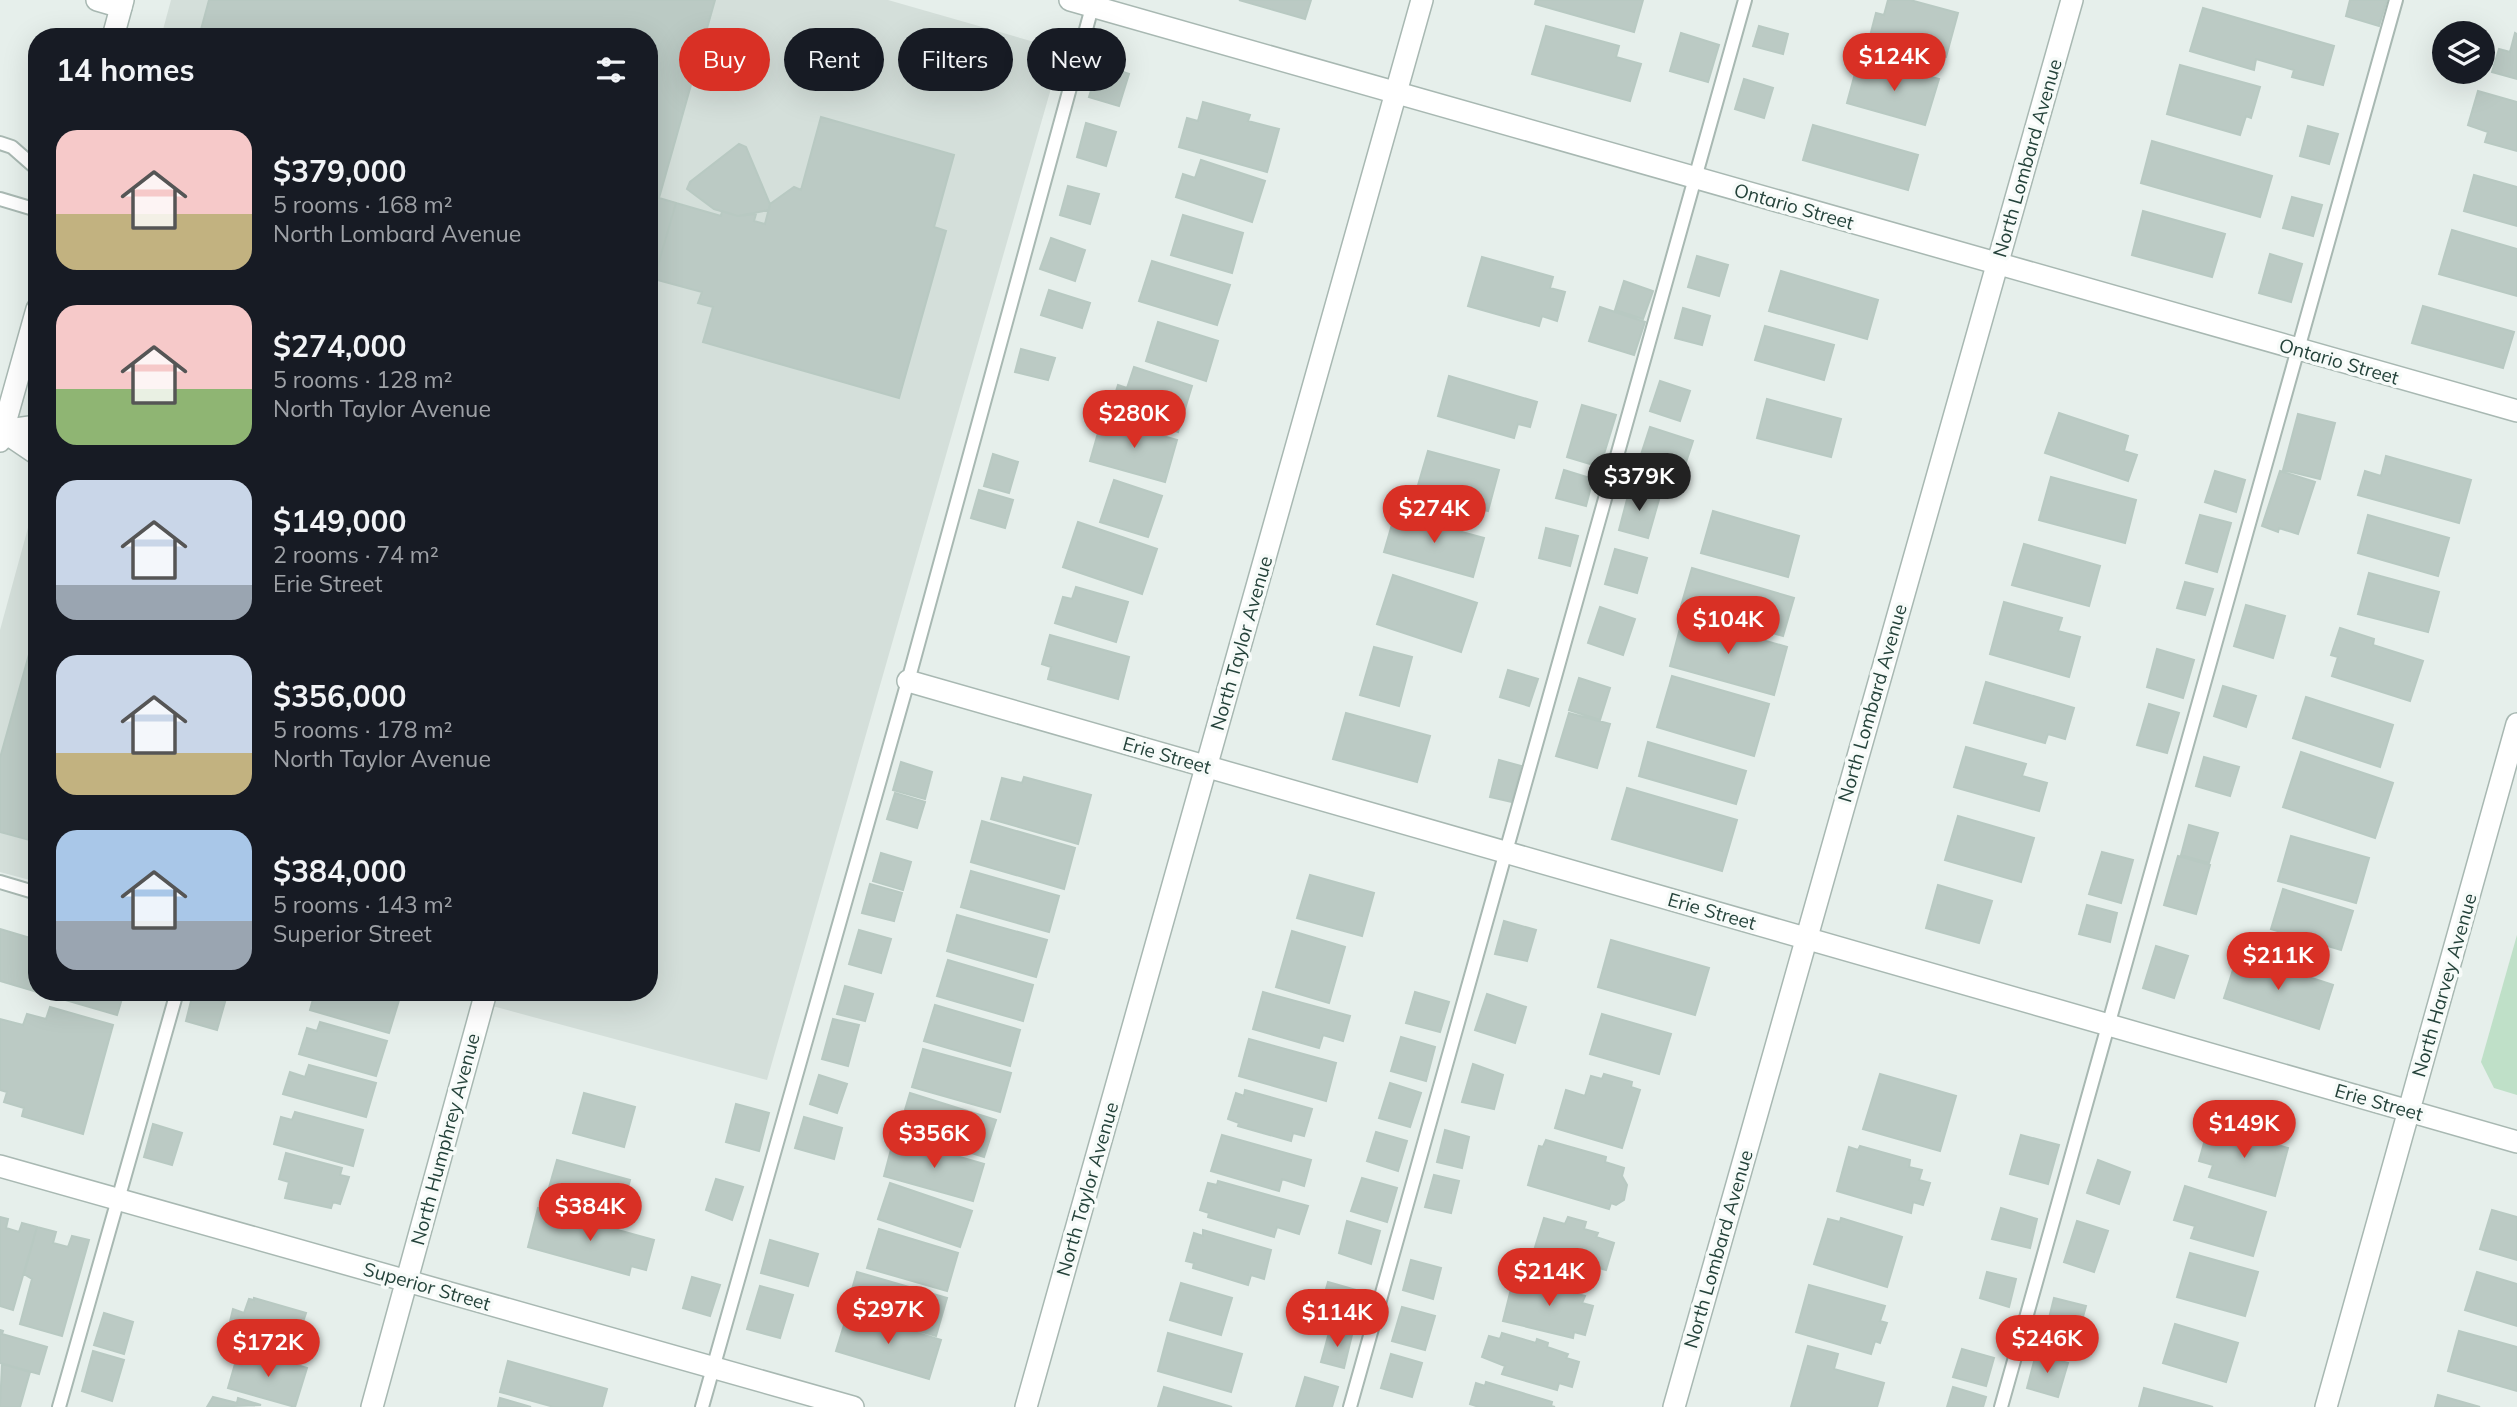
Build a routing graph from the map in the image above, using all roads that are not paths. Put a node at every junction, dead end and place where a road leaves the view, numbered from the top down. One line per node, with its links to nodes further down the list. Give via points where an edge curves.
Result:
1 (97, 0): 8 (street)
2 (1070, 0): 7 (street, Ontario Street)
3 (1422, 0): 10 (street, North Taylor Avenue)
4 (1745, 0): 13 (lane)
5 (2072, 0): 16 (street, North Lombard Avenue)
6 (2396, 0): 18 (lane)
7 (1093, 3): 10 (street, Ontario Street); 23 (lane)
8 (122, 4): 9 (street)
9 (115, 28)
10 (1396, 93): 13 (street, Ontario Street); 25 (street, North Taylor Avenue)
11 (0, 143): 12 (lane)
12 (28, 161)
13 (1695, 178): 16 (street, Ontario Street); 26 (lane)
14 (0, 199): 15 (lane)
15 (28, 207)
16 (1997, 264): 18 (street, Ontario Street); 29 (street, North Lombard Avenue)
17 (28, 340): 21 (street)
18 (2299, 349): 19 (street, Ontario Street); 32 (lane)
19 (2517, 411)
20 (28, 428): 21 (street)
21 (1, 435): 22 (street)
22 (28, 449)
23 (908, 681): 25 (street, Erie Street); 38 (lane)
24 (2517, 724): 33 (street, North Harvey Avenue)
25 (1206, 766): 26 (street, Erie Street); 43 (street, North Taylor Avenue)
26 (1505, 852): 29 (street, Erie Street); 44 (lane)
27 (0, 882): 28 (lane)
28 (28, 890)
29 (1805, 938): 32 (street, Erie Street); 45 (street, North Lombard Avenue)
30 (174, 1001): 36 (lane)
31 (483, 1001): 37 (street, North Humphrey Avenue)
32 (2109, 1025): 33 (street, Erie Street); 46 (lane)
33 (2409, 1111): 34 (street, Erie Street); 47 (street, North Harvey Avenue)
34 (2517, 1142)
35 (0, 1166): 36 (street, Superior Street)
36 (118, 1199): 37 (street, Superior Street); 39 (lane)
37 (406, 1281): 38 (street, Superior Street); 40 (street, North Humphrey Avenue)
38 (714, 1367): 41 (lane); 42 (street, Superior Street)
39 (59, 1407)
40 (372, 1407)
41 (702, 1407)
42 (853, 1407)
43 (1026, 1407)
44 (1350, 1407)
45 (1674, 1407)
46 (2001, 1407)
47 (2326, 1407)

